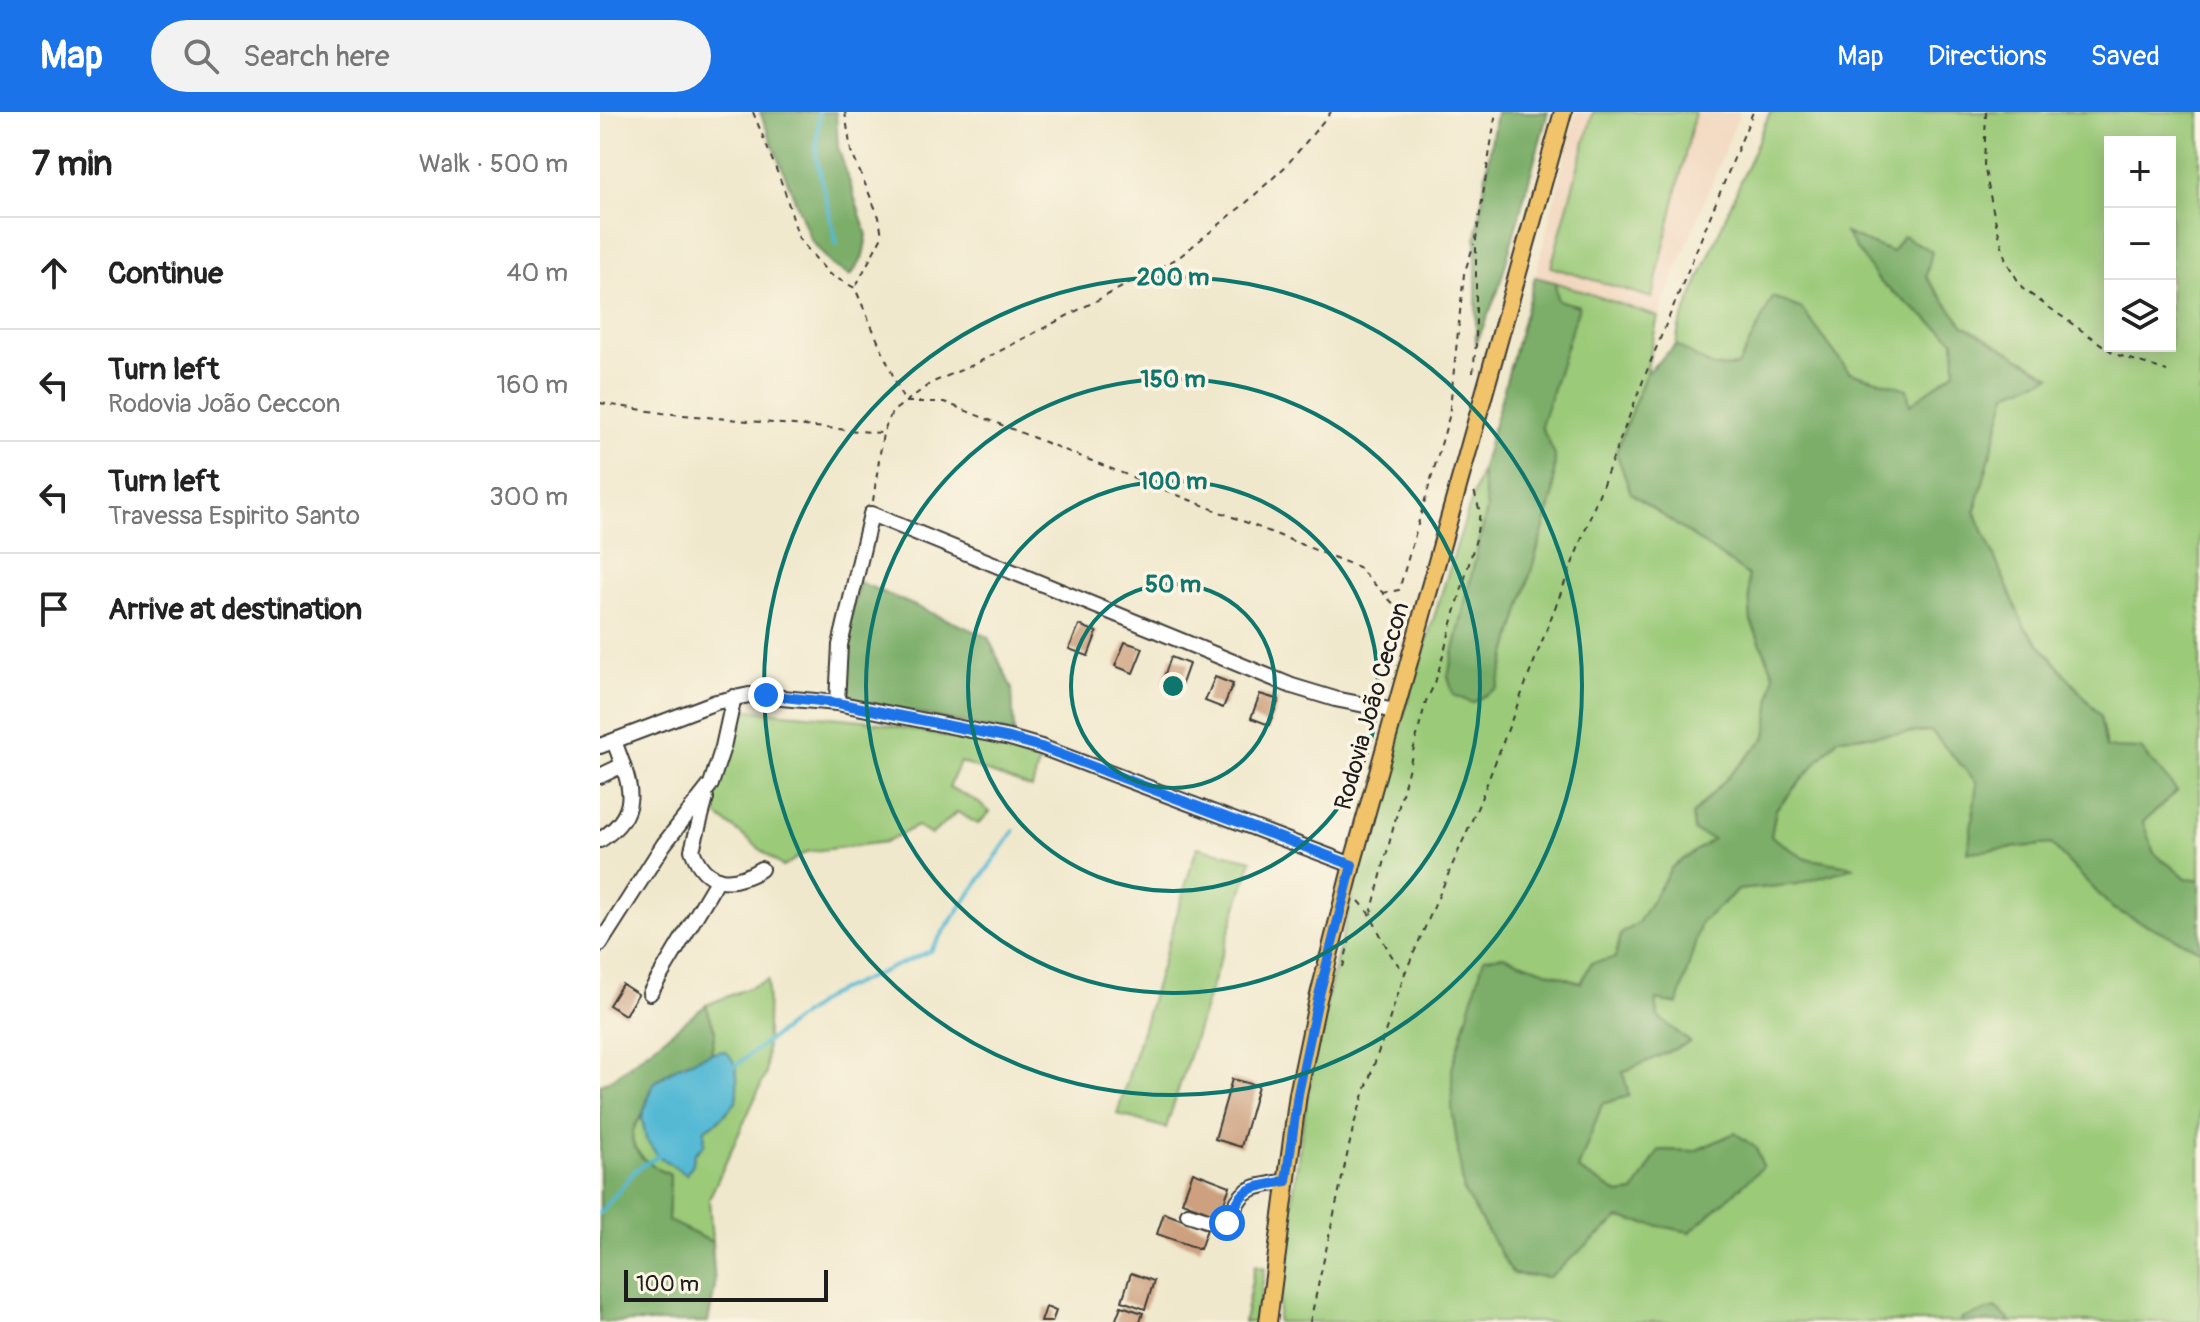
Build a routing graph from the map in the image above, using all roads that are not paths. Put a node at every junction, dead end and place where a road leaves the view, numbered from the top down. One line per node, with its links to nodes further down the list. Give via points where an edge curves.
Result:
1 (1563, 112): 4 (main road, Rodovia João Ceccon)
2 (734, 697): 3 (street); 5 (street); 8 (street)
3 (837, 703): 4 (street, via 840,645 871,514 1292,686); 10 (street, via 1041,747)
4 (1395, 711): 10 (main road, Rodovia João Ceccon)
5 (607, 743): 6 (street)
6 (623, 765): 7 (street); 9 (street, via 631,799 628,811)
7 (600, 776)
8 (709, 787): 12 (street, via 692,850 704,872); 13 (street, via 664,844)
9 (600, 840)
10 (1352, 865): 15 (main road, Rodovia João Ceccon, via 1301,1080)
11 (761, 869): 12 (street, via 733,881)
12 (718, 879): 14 (street)
13 (600, 944)
14 (650, 993)
15 (1286, 1181): 16 (street, via 1245,1190 1223,1225); 17 (main road, Rodovia João Ceccon)
16 (1188, 1214)
17 (1268, 1322)

